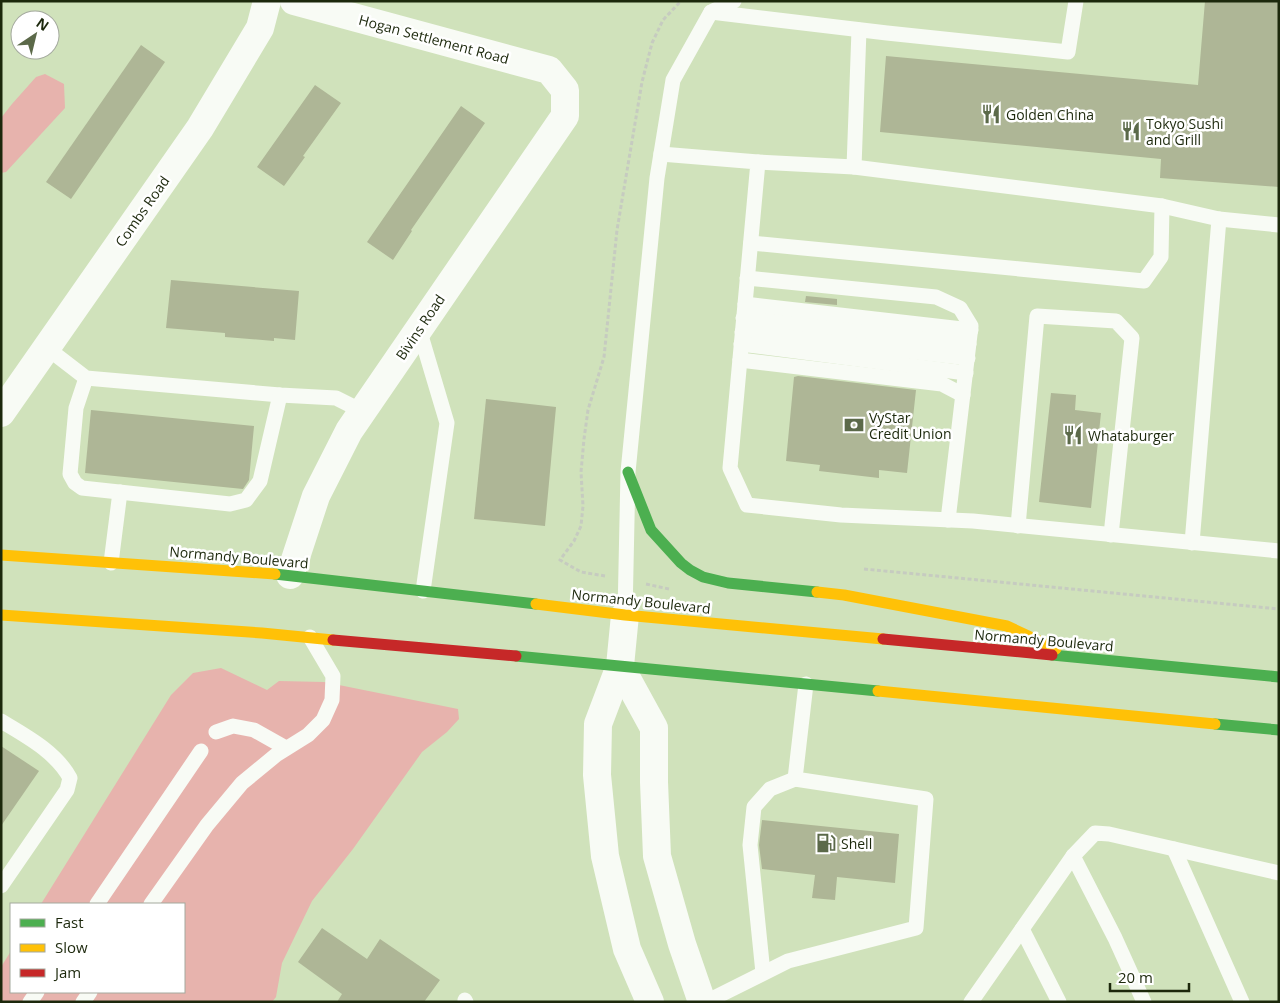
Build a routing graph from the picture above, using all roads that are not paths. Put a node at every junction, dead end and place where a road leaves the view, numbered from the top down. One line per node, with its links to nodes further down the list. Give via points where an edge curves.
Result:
1 (267, 1): 18 (street, Combs Road, via 260,28 200,128)
2 (294, 1): 7 (street, Hogan Settlement Road, via 549,70)
3 (734, 1): 5 (lane)
4 (1076, 1): 6 (lane, via 1068,52)
5 (711, 12): 6 (lane); 8 (lane, via 673,80)
6 (859, 30): 10 (lane)
7 (565, 90): 17 (street, Bivins Road, via 565,116)
8 (661, 154): 9 (lane); 26 (lane)
9 (758, 162): 10 (lane); 14 (lane)
10 (854, 167): 11 (lane)
11 (1162, 206): 12 (lane); 14 (lane, via 1161,257 1144,281)
12 (1220, 219): 13 (lane); 31 (lane)
13 (1279, 225)
14 (751, 243): 15 (lane)
15 (747, 278): 16 (lane); 19 (lane, via 936,297 960,308 971,326)
16 (743, 325): 19 (lane); 19 (lane); 20 (lane)
17 (419, 329): 24 (street, Bivins Road); 36 (lane, via 448,423)
18 (47, 348): 21 (lane); 25 (street, Combs Road)
19 (968, 351): 23 (lane)
20 (740, 360): 23 (lane, via 942,384); 28 (lane, via 730,468 747,505 842,515)
21 (86, 378): 22 (lane); 27 (lane, via 76,408 70,474 75,484 82,488)
22 (280, 395): 24 (lane, via 336,398); 27 (lane, via 260,481 246,500 230,504)
23 (963, 395): 28 (lane)
24 (362, 411): 35 (street, Bivins Road, via 316,496)
25 (1, 414)
26 (628, 472): 38 (lane); 40 (main road, via 651,530 681,563 703,577 728,583 844,595 1007,626)
27 (120, 492): 34 (lane)
28 (948, 520): 29 (lane)
29 (1018, 526): 30 (lane); 30 (lane, via 1037,316 1116,321 1132,338)
30 (1111, 535): 31 (lane)
31 (1192, 543): 32 (lane)
32 (1279, 551)
33 (1, 555): 34 (main road, Normandy Boulevard)
34 (112, 563): 35 (main road, Normandy Boulevard)
35 (290, 575): 36 (main road, Normandy Boulevard)
36 (423, 591): 38 (main road, Normandy Boulevard)
37 (1, 615): 39 (main road)
38 (625, 615): 40 (main road, Normandy Boulevard); 41 (street)
39 (310, 637): 41 (main road); 47 (lane, via 333,676 332,700 323,720 308,735)
40 (1075, 658): 42 (main road, Normandy Boulevard)
41 (620, 666): 43 (main road); 59 (street, via 598,724 597,775 607,865 627,949); 60 (street, via 654,728 657,856 682,944)
42 (1279, 677)
43 (806, 684): 45 (main road); 49 (lane)
44 (1, 721): 53 (lane, via 63,765 70,778 67,790)
45 (1279, 730)
46 (216, 732): 47 (lane, via 233,726 254,730)
47 (286, 748): 55 (lane, via 242,783 207,825)
48 (201, 751): 54 (lane)
49 (795, 779): 57 (lane, via 770,789 754,807 750,845); 57 (lane, via 926,799 916,928 788,961)
50 (1174, 849): 51 (lane, via 1095,833); 52 (lane); 63 (lane)
51 (1073, 856): 56 (lane); 62 (lane)
52 (1279, 873)
53 (1, 886)
54 (98, 903)
55 (152, 903)
56 (1022, 929): 58 (lane); 61 (lane)
57 (763, 974): 60 (lane)
58 (973, 1001)
59 (650, 1002)
60 (704, 1002)
61 (1059, 1002)
62 (1144, 1002)
63 (1242, 1002)

